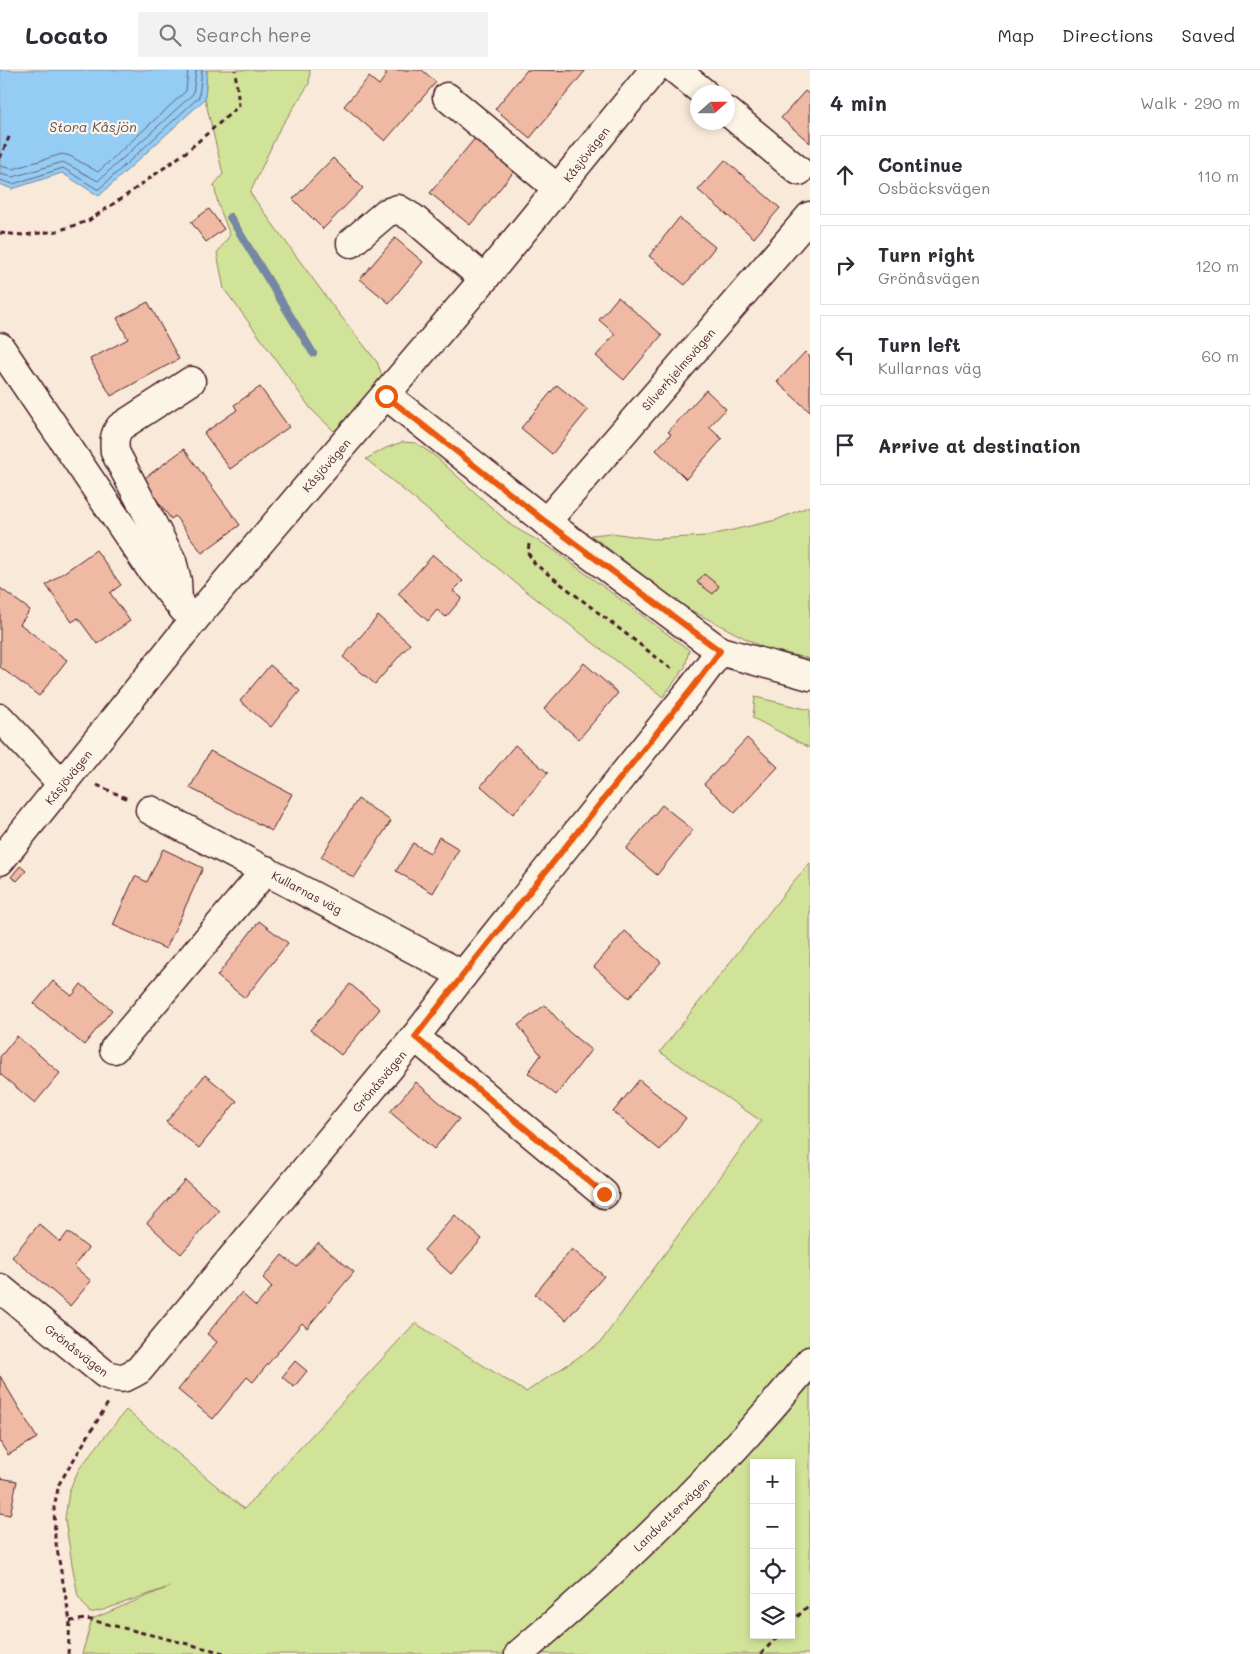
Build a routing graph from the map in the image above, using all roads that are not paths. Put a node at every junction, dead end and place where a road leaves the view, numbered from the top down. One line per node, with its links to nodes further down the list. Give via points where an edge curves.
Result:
1 (654, 70): 7 (street, Kåsjövägen)
2 (676, 70): 3 (street)
3 (694, 85)
4 (447, 97): 7 (street)
5 (735, 118): 6 (street)
6 (799, 171)
7 (558, 189): 10 (street, Kåsjövägen)
8 (810, 216): 14 (street, Silverhjelmsvägen)
9 (351, 242): 10 (street, via 386,213 398,209 414,218)
10 (484, 279): 13 (street, Kåsjövägen)
11 (0, 347): 15 (street, via 150,568)
12 (191, 381): 15 (street, via 120,427 114,442 115,452 172,561)
13 (386, 396): 14 (street); 15 (street, Kåsjövägen)
14 (546, 522): 16 (street)
15 (186, 611): 19 (street, Kåsjövägen)
16 (720, 651): 17 (street); 23 (street, Grönåsvägen)
17 (810, 676)
18 (0, 718): 19 (street)
19 (68, 776): 21 (street, Kåsjövägen)
20 (150, 810): 22 (street, Kullarnas väg)
21 (0, 861)
22 (266, 870): 23 (street, Kullarnas väg); 25 (street)
23 (463, 975): 24 (street, Grönåsvägen)
24 (415, 1037): 26 (street); 27 (street, Grönåsvägen, via 139,1370 118,1379 105,1374)
25 (114, 1049)
26 (604, 1194)
27 (0, 1288)
28 (810, 1361): 29 (street, Landvettervägen, via 698,1488)
29 (519, 1654)

